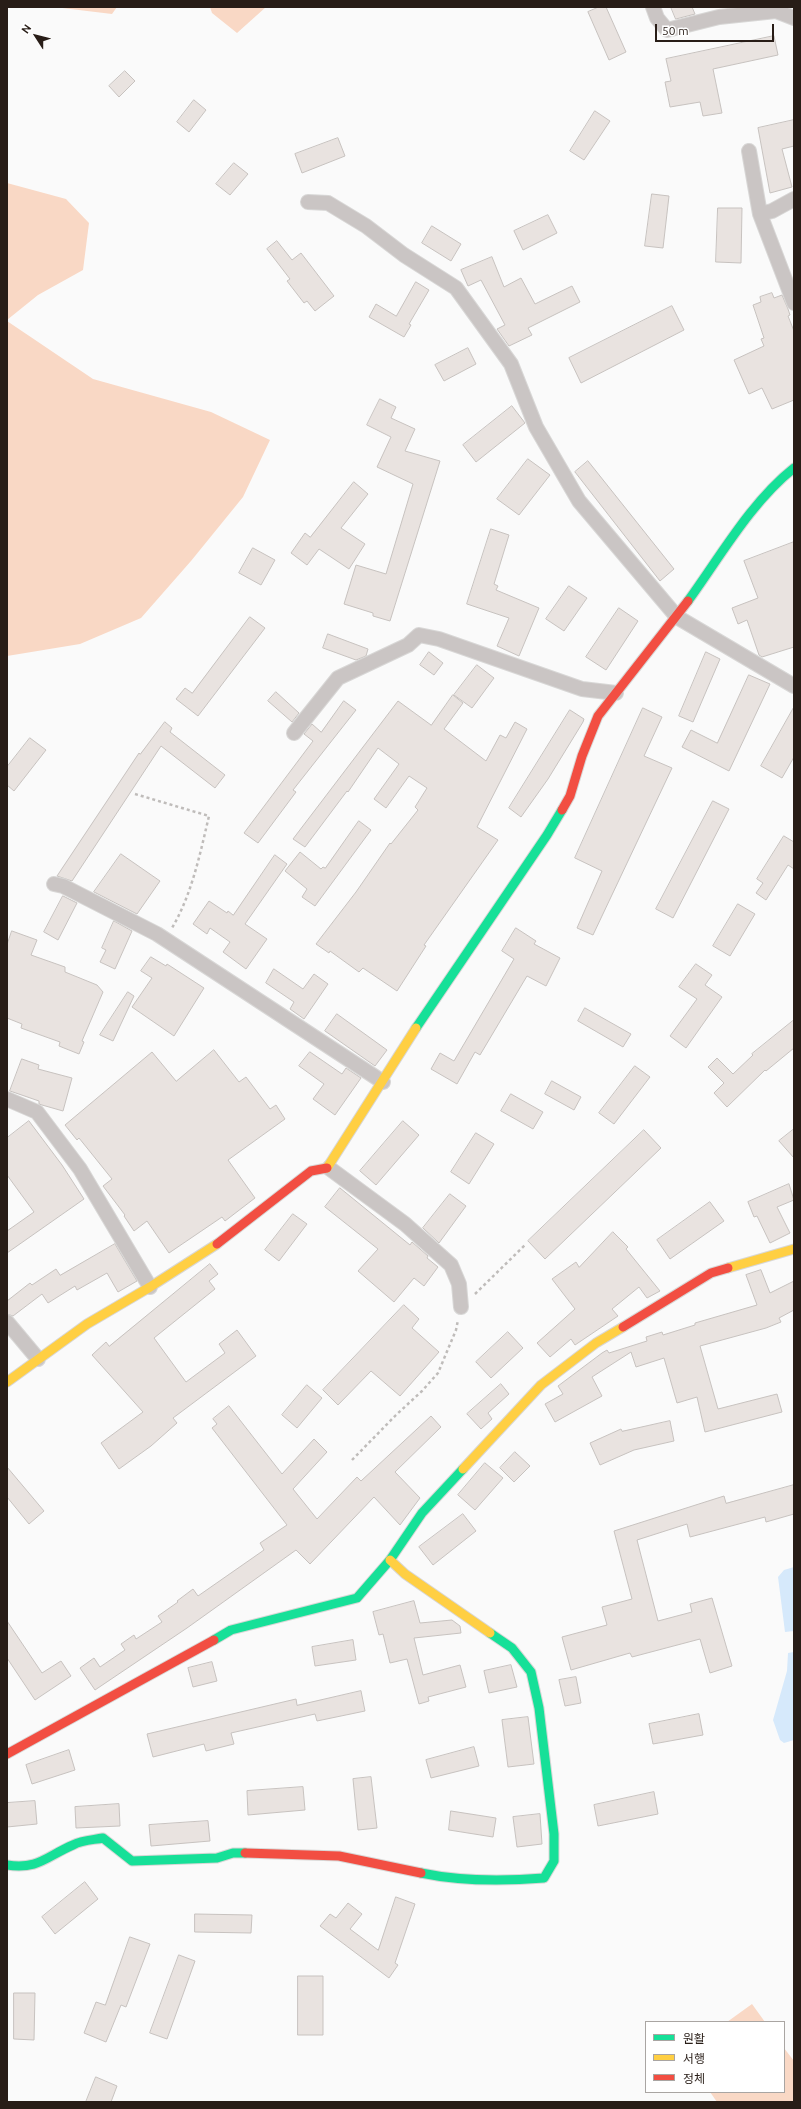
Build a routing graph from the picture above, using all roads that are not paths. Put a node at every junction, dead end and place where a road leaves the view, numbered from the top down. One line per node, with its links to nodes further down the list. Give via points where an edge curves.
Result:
1 (652, 7): 2 (street, via 667,30 719,17 776,11)
2 (794, 18)
3 (748, 151): 6 (street)
4 (794, 199): 6 (street, via 772,211)
5 (308, 202): 9 (street, via 328,203 456,288 511,364 536,427 579,501)
6 (760, 214): 7 (street)
7 (794, 303)
8 (794, 468): 9 (street, via 776,482 753,510)
9 (677, 617): 10 (street); 11 (street)
10 (794, 686)
11 (616, 692): 12 (street, via 582,689 419,635 408,645 338,678); 14 (street, via 598,716 570,796)
12 (294, 733)
13 (54, 884): 14 (street, via 63,886 166,939)
14 (383, 1082): 16 (street)
15 (7, 1099): 18 (street, via 37,1112 80,1169)
16 (329, 1168): 18 (street, via 311,1171 230,1235); 19 (street, via 405,1224 451,1265 460,1284)
17 (794, 1249): 23 (street, via 711,1273 596,1343 541,1385 422,1513)
18 (150, 1287): 21 (street, via 87,1324)
19 (460, 1307)
20 (7, 1322): 21 (street)
21 (38, 1359): 22 (street)
22 (7, 1382)
23 (390, 1560): 24 (street, via 357,1598 231,1630); 25 (street, via 405,1574 512,1648 531,1672 539,1708 554,1834 554,1861 544,1878 521,1880 436,1876 339,1856 289,1853 233,1853 217,1858 132,1861 102,1838 74,1844 45,1862 20,1868)
24 (7, 1754)
25 (7, 1865)

